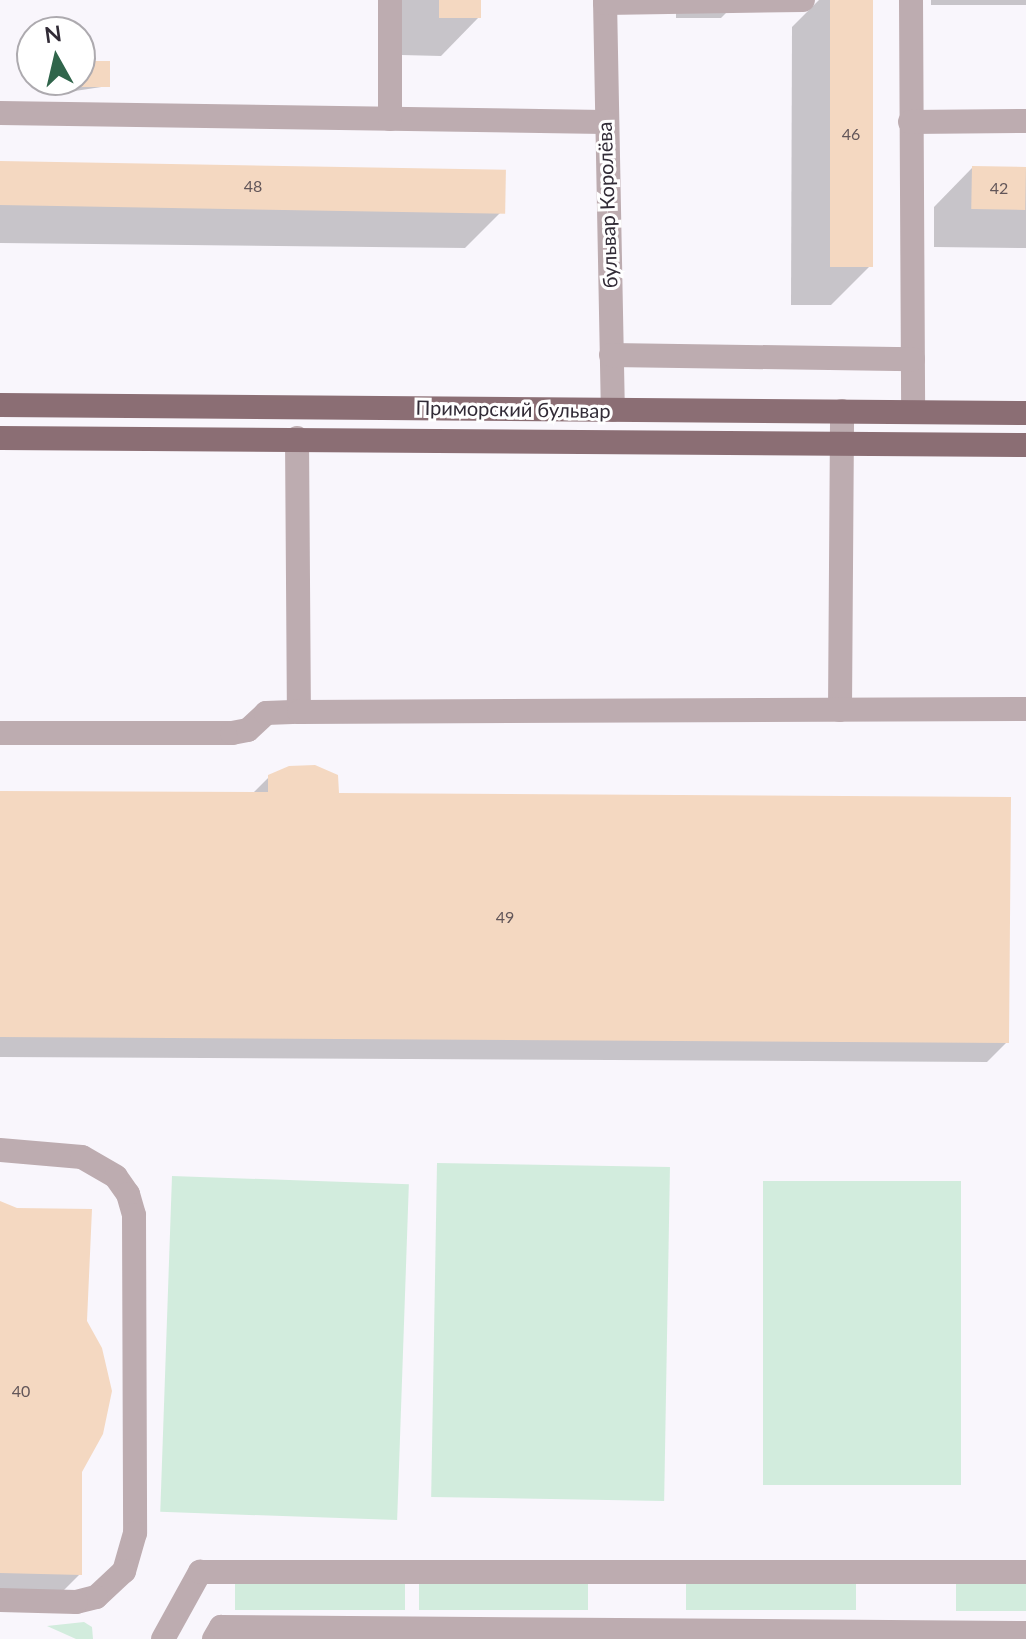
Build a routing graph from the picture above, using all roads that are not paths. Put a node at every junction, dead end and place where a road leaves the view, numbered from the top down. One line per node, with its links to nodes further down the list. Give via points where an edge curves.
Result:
1 (390, 0): 6 (street)
2 (803, 0): 4 (street)
3 (911, 0): 9 (street)
4 (605, 2): 8 (street, бульвар Королёва)
5 (0, 113): 6 (street)
6 (390, 119): 8 (street)
7 (1026, 121): 9 (street)
8 (604, 122): 10 (street, бульвар Королёва)
9 (910, 122): 11 (street)
10 (611, 355): 11 (street); 13 (street, бульвар Королёва)
11 (913, 359): 15 (street)
12 (0, 405): 13 (main road, Приморский бульвар)
13 (613, 410): 14 (main road, Приморский бульвар)
14 (842, 411): 15 (main road, Приморский бульвар); 19 (street)
15 (913, 412): 16 (main road, Приморский бульвар)
16 (1026, 413)
17 (0, 438): 18 (main road)
18 (297, 438): 19 (main road); 23 (street)
19 (841, 443): 20 (main road); 22 (street)
20 (1026, 445)
21 (1026, 709): 22 (street)
22 (840, 710): 23 (street)
23 (299, 712): 24 (street, via 266,713 248,730 232,733)
24 (0, 733)
25 (0, 1150): 27 (street, via 82,1157 116,1177 128,1194 134,1215 135,1533 124,1571 96,1597 76,1602)
26 (1026, 1572): 29 (street, via 200,1572)
27 (0, 1600)
28 (1026, 1633): 30 (street, via 221,1627)
29 (163, 1639)
30 (214, 1639)

